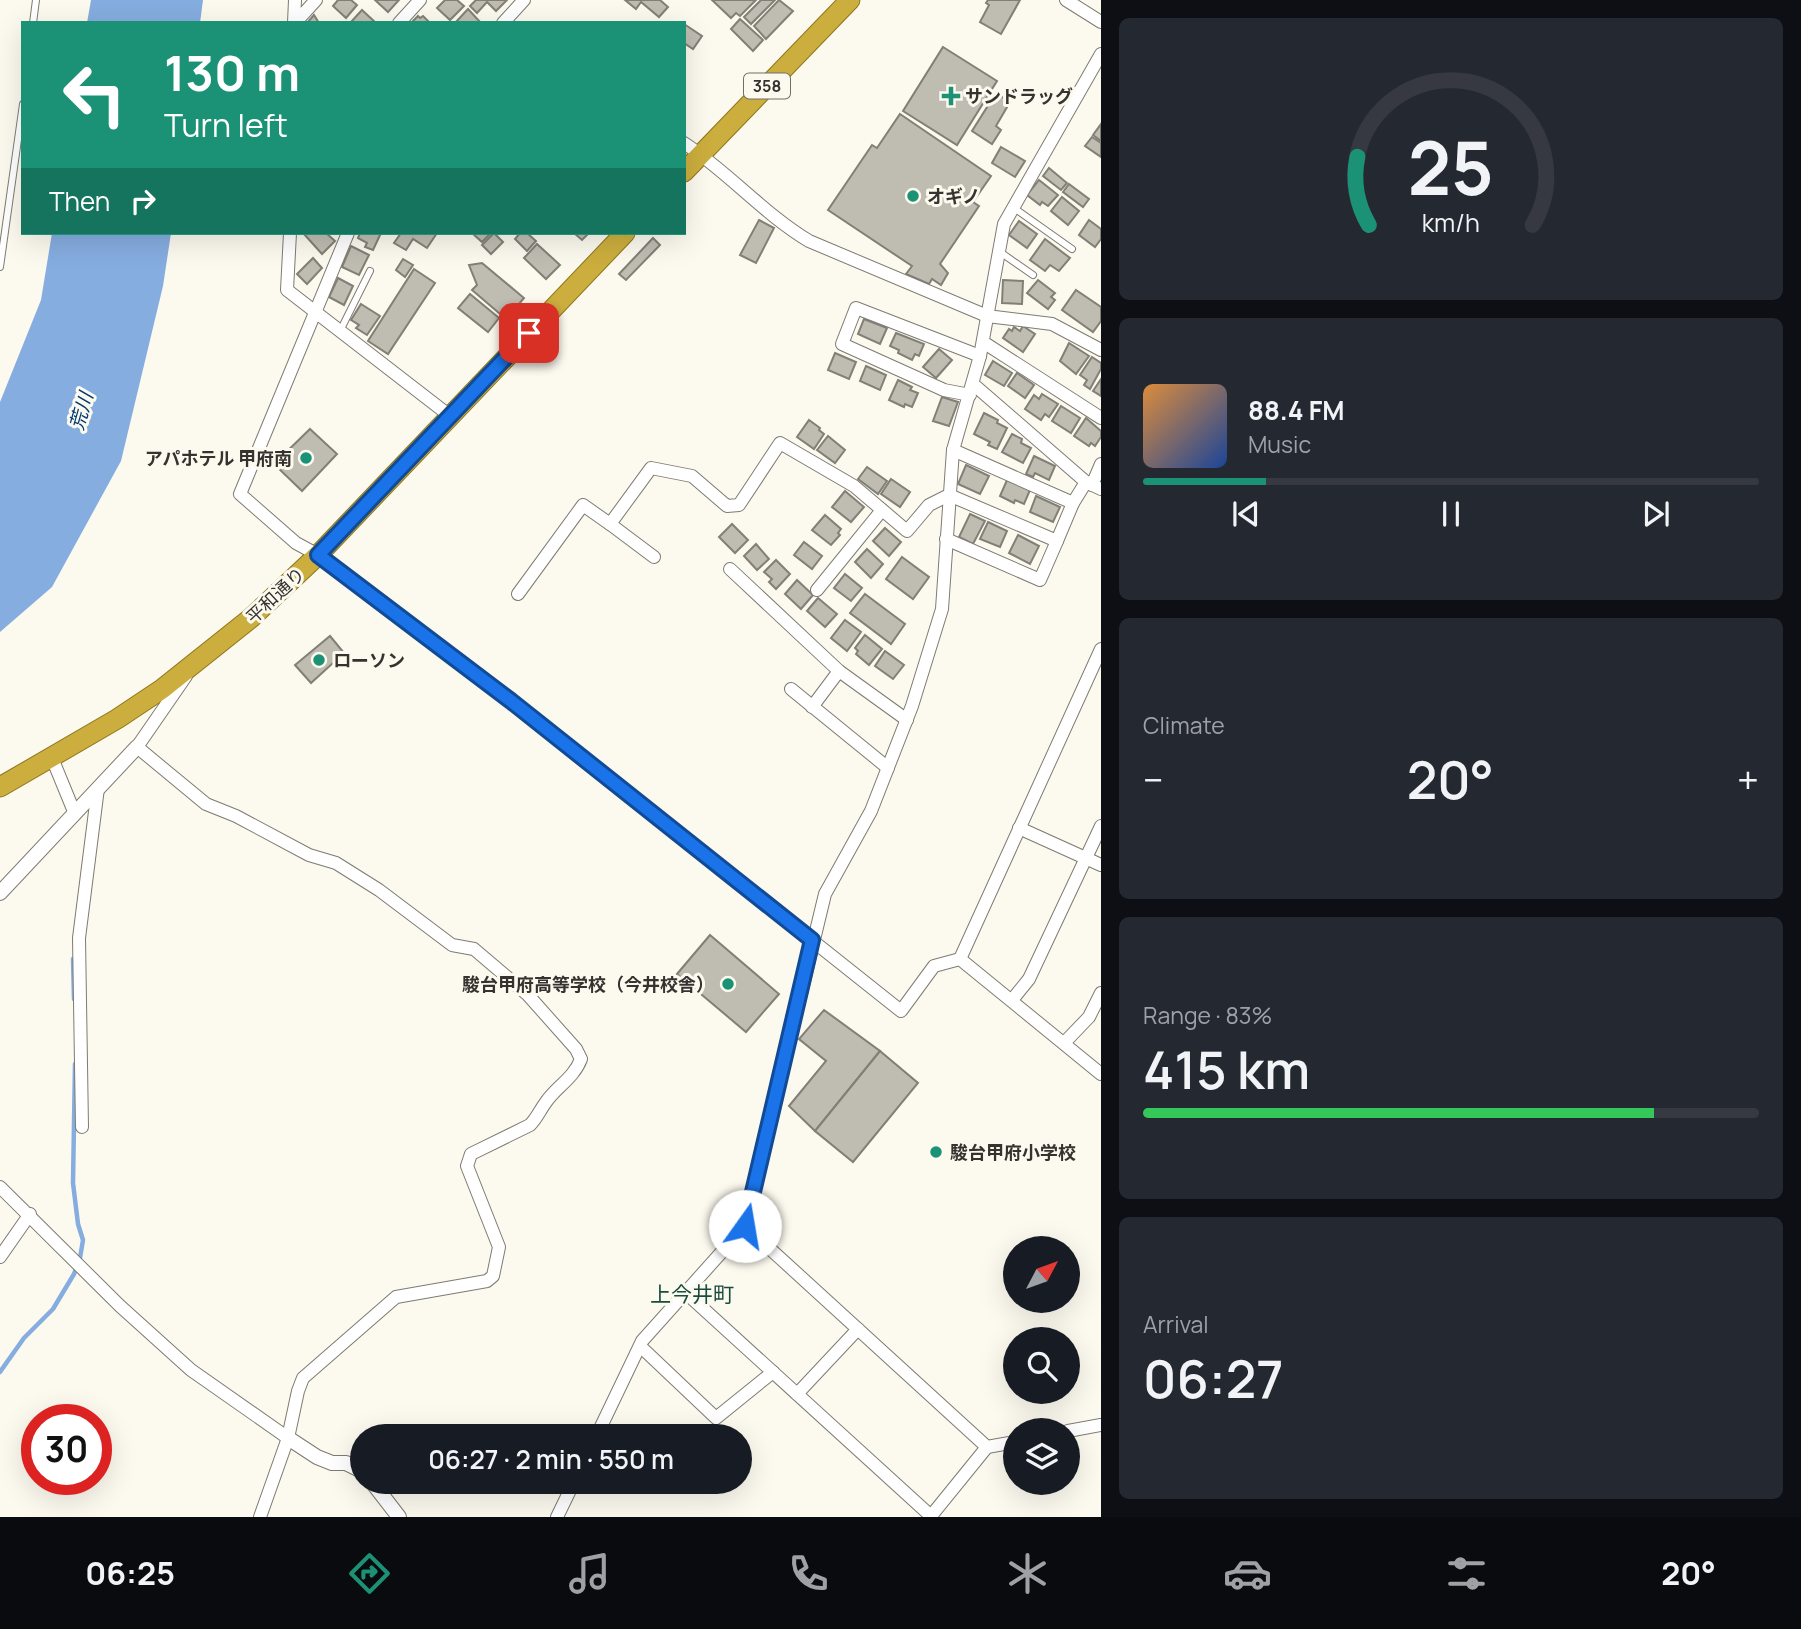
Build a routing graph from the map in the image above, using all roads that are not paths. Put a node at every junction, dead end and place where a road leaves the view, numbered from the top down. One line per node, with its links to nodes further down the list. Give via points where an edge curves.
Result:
1 (36, 0): 8 (lane)
2 (295, 0): 9 (street)
3 (316, 0): 10 (street)
4 (419, 0): 11 (street)
5 (524, 0): 12 (street)
6 (850, 0): 17 (highway, 358)
7 (1066, 0): 13 (street)
8 (33, 21)
9 (294, 21)
10 (296, 21)
11 (401, 21)
12 (505, 21)
13 (1101, 22)
14 (1101, 54): 19 (street)
15 (21, 118): 25 (lane)
16 (686, 144): 17 (street)
17 (701, 154): 18 (highway, 358); 29 (street, via 809,241)
18 (686, 170)
19 (1012, 207): 23 (lane); 24 (street)
20 (290, 235): 28 (street, via 287,290)
21 (347, 235): 28 (street)
22 (623, 235): 35 (highway, 平和通り)
23 (1072, 249)
24 (998, 250): 27 (lane); 29 (street)
25 (0, 267)
26 (370, 271): 30 (lane)
27 (1033, 275)
28 (315, 312): 30 (street); 46 (street, via 240,494 296,543)
29 (987, 316): 31 (street); 32 (street, via 1052,324)
30 (340, 331): 35 (street)
31 (983, 342): 33 (street); 36 (street)
32 (1101, 349)
33 (980, 356): 34 (street); 34 (street, via 856,308 842,344 944,390)
34 (972, 390): 37 (street); 39 (street)
35 (450, 416): 46 (highway, 平和通り)
36 (1101, 418)
37 (954, 450): 40 (street); 41 (street)
38 (1101, 464): 39 (street)
39 (1093, 486): 41 (street)
40 (949, 495): 42 (street, via 929,505 907,531); 44 (street); 45 (street)
41 (1073, 503): 45 (street)
42 (882, 510): 43 (street, via 854,486 780,443 739,505 727,506 692,476 651,468); 49 (street)
43 (610, 524): 47 (street); 50 (street, via 583,505)
44 (946, 539): 45 (street, via 1041,580); 56 (street, via 942,609)
45 (1057, 541)
46 (318, 555): 52 (highway, 平和通り); 68 (street)
47 (654, 557)
48 (730, 569): 53 (street)
49 (817, 590)
50 (518, 594)
51 (1101, 649): 64 (street)
52 (194, 665): 57 (street); 58 (highway, 平和通り)
53 (839, 671): 55 (street); 56 (street)
54 (791, 689): 55 (street)
55 (812, 707): 59 (street)
56 (906, 720): 59 (street)
57 (137, 747): 61 (street); 87 (street, via 206,804 309,855 336,863 452,945 474,949 528,995 581,1059 530,1125 471,1154 467,1166 499,1247 493,1276 487,1281 396,1297 303,1378)
58 (52, 758): 60 (highway, 平和通り); 62 (street)
59 (888, 768): 68 (street, via 871,811 825,894)
60 (0, 787)
61 (98, 788): 62 (street); 74 (street, via 79,938)
62 (75, 814): 67 (street)
63 (1101, 826): 65 (street)
64 (1019, 828): 65 (street); 69 (street)
65 (1086, 858): 66 (street); 71 (street, via 1029,979)
66 (1101, 866)
67 (0, 892)
68 (812, 940): 69 (street, via 901,1011 934,966); 77 (street)
69 (960, 959): 71 (street)
70 (1101, 993): 72 (street, via 1090,1017)
71 (1012, 1000): 72 (street)
72 (1064, 1043): 73 (street)
73 (1101, 1073)
74 (82, 1127)
75 (0, 1187): 76 (street)
76 (30, 1214): 78 (street); 87 (street, via 191,1370)
77 (745, 1226): 79 (street); 80 (street)
78 (0, 1257)
79 (686, 1293): 81 (street); 82 (street)
80 (858, 1329): 83 (street); 89 (street)
81 (640, 1346): 82 (street, via 716,1419); 84 (street)
82 (773, 1372): 83 (street)
83 (797, 1394): 96 (street)
84 (602, 1424)
85 (1101, 1425): 86 (street)
86 (1080, 1429)
87 (289, 1438): 90 (street, via 331,1464); 93 (street)
88 (1003, 1444): 89 (street)
89 (987, 1447): 96 (street)
90 (350, 1464)
91 (381, 1494): 94 (street)
92 (568, 1494): 95 (street)
93 (260, 1517)
94 (399, 1517)
95 (557, 1517)
96 (932, 1517)

